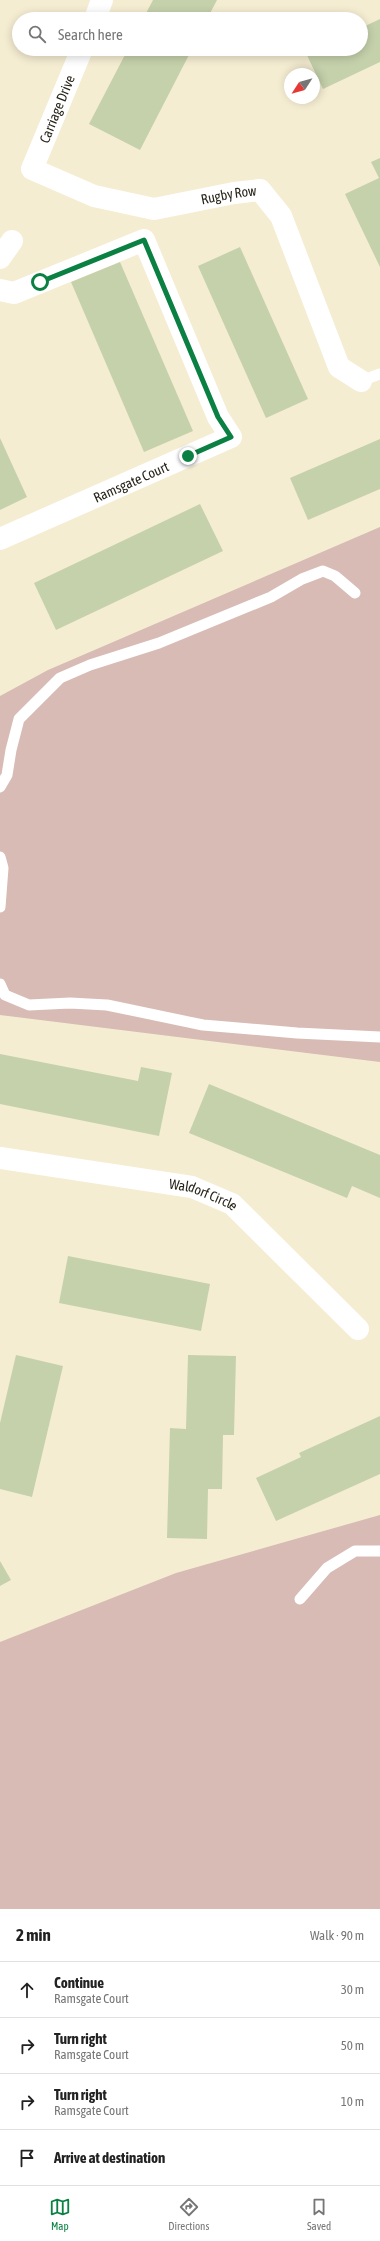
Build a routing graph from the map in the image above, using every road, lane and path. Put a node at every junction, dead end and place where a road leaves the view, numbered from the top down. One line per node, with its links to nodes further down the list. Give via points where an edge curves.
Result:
1 (102, 0): 2 (street)
2 (97, 12)
3 (79, 56): 4 (street, Carriage Drive)
4 (32, 169): 8 (street, Rugby Row, via 94,196 154,209 260,190 281,216 339,367)
5 (12, 241): 6 (street)
6 (0, 258)
7 (0, 290): 9 (street, Ramsgate Court, via 14,293 144,240 218,417 231,437)
8 (370, 378)
9 (0, 539)
10 (355, 593): 11 (lane, via 335,576 323,571 302,579 271,597 159,643 90,665 60,678 19,719 7,775)
11 (0, 787)
12 (0, 857): 13 (lane, via 3,868)
13 (0, 907)
14 (0, 984): 15 (lane, via 5,995 28,1005 107,1005 203,1025)
15 (380, 1037)
16 (0, 1158): 17 (street, Waldorf Circle, via 192,1187 232,1204)
17 (358, 1329)
18 (380, 1551): 19 (lane, via 355,1551 332,1564)
19 (300, 1599)

